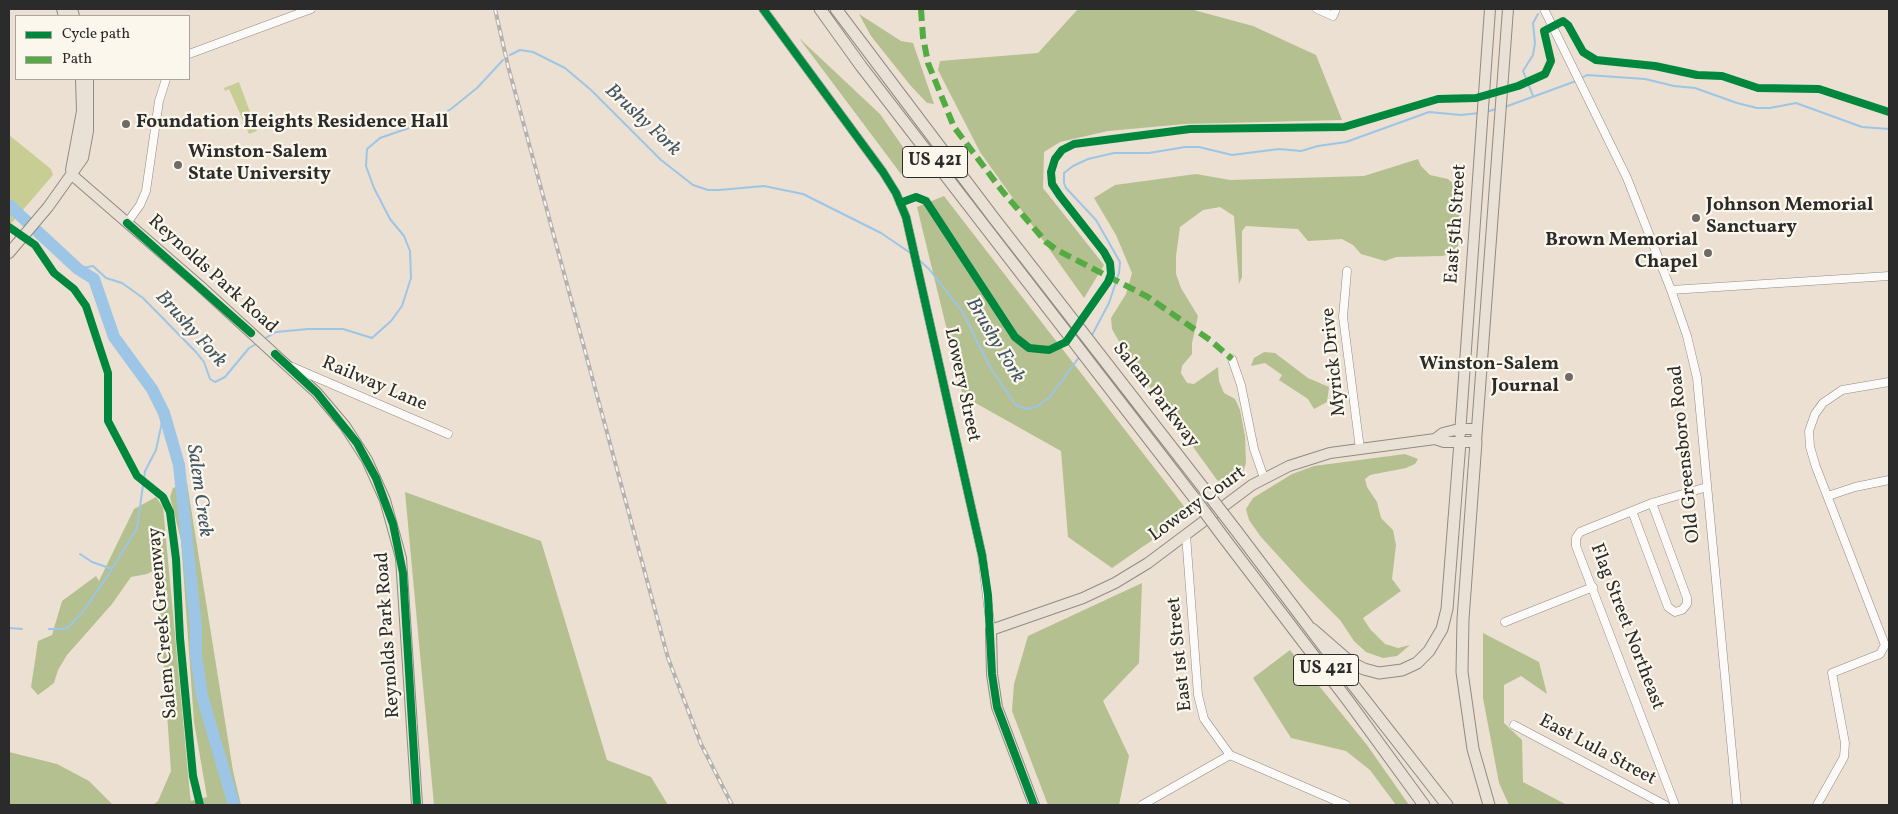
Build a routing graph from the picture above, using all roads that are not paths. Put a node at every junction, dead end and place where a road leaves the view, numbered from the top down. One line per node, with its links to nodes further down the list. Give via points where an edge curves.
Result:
1 (311, 9): 10 (street)
2 (763, 9): 40 (street, Lowery Street, via 883,172 898,198 910,232 982,555)
3 (820, 9): 47 (highway, Salem Parkway / US 421, bridge, via 1344,694)
4 (836, 9): 39 (highway, Salem Parkway / US 421, bridge, via 987,210)
5 (1317, 9): 9 (street)
6 (1490, 9): 23 (main road, East 5th Street)
7 (1508, 9): 24 (main road, East 5th Street)
8 (1544, 9): 19 (street, Old Greensboro Road, via 1627,178)
9 (1335, 12)
10 (190, 54)
11 (80, 80): 14 (main road, via 82,111)
12 (88, 80): 14 (main road, via 88,131 82,158)
13 (166, 80): 15 (street, via 159,101 146,191)
14 (71, 174): 15 (main road, Reynolds Park Road); 16 (main road)
15 (127, 223): 21 (main road, Reynolds Park Road)
16 (11, 250)
17 (1346, 271): 29 (street, Myrick Drive, via 1343,317)
18 (1889, 276): 19 (street)
19 (1671, 290): 32 (street, Old Greensboro Road, via 1697,378)
20 (1232, 359): 30 (street)
21 (288, 365): 25 (street, Railway Lane); 43 (main road, Reynolds Park Road, via 332,409 357,443 376,478 393,524 403,573)
22 (1889, 382): 33 (street, via 1842,390 1822,403 1815,414 1809,431 1810,447)
23 (1459, 429): 24 (main road, Lowery Court); 26 (main road, Lowery Court); 27 (main road, East 5th Street)
24 (1477, 429): 28 (main road, East 5th Street)
25 (448, 434)
26 (1435, 439): 27 (main road, Lowery Court); 29 (main road, Lowery Court)
27 (1460, 442): 28 (main road, Lowery Court); 39 (highway, via 1449,599 1442,629 1429,651 1417,663 1402,670 1379,673 1350,662)
28 (1476, 442): 49 (highway, via 1462,672 1473,749)
29 (1360, 449): 30 (main road, Lowery Court, via 1316,457)
30 (1264, 478): 36 (main road, Lowery Court)
31 (1889, 480): 33 (street)
32 (1707, 487): 34 (street, Flag Street Northeast); 52 (street, Old Greensboro Road)
33 (1828, 496): 53 (street, via 1885,645 1880,654 1832,673 1845,743 1844,757)
34 (1652, 503): 35 (street, Flag Street Northeast); 35 (street, via 1687,598 1682,610 1675,612 1668,607)
35 (1632, 511): 37 (street, Flag Street Northeast, via 1580,532 1576,538 1576,546)
36 (1186, 535): 40 (main road, Lowery Court, via 1148,563 1100,590); 42 (street, East 1st Street, via 1198,695 1204,719)
37 (1593, 587): 38 (street); 51 (street, Flag Street Northeast)
38 (1505, 622)
39 (1312, 629): 48 (highway, Salem Parkway / US 421)
40 (991, 630): 44 (main road, Lowery Street, via 997,707)
41 (1514, 725): 50 (street, East Lula Street)
42 (1230, 755): 45 (street); 46 (street)
43 (417, 805)
44 (1034, 805)
45 (1142, 805)
46 (1346, 805)
47 (1424, 805)
48 (1447, 805)
49 (1489, 805)
50 (1665, 805)
51 (1675, 805)
52 (1737, 805)
53 (1817, 805)

